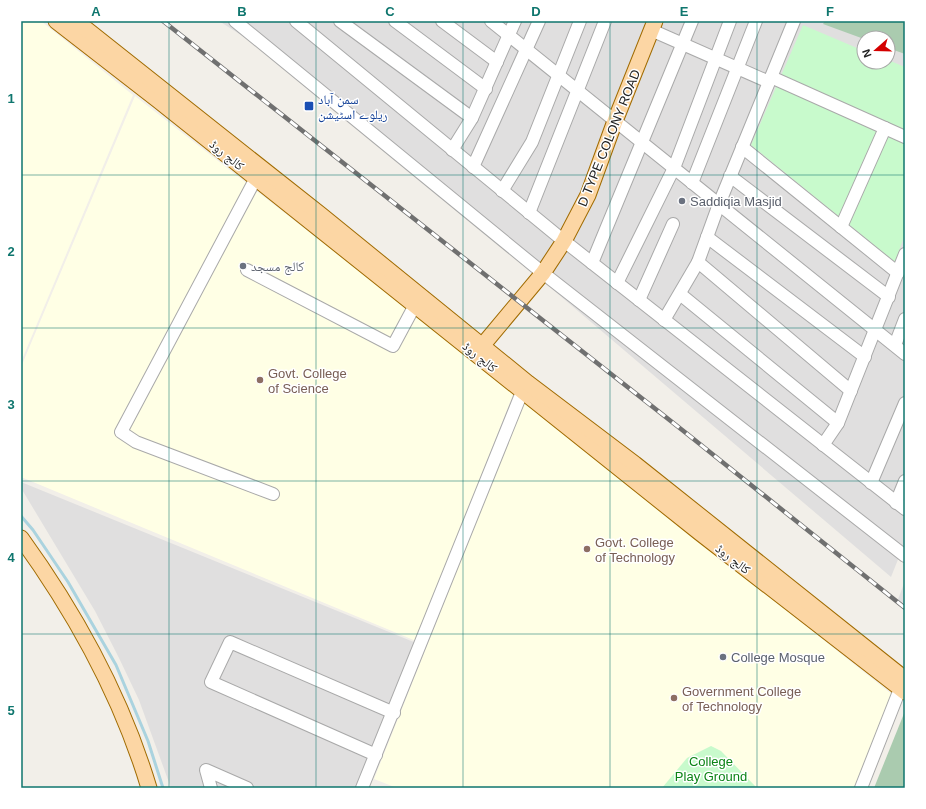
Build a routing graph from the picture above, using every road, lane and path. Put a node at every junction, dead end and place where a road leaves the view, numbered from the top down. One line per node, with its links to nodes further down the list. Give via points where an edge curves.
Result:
1 (56, 21): 38 (main road, کالج روڈ)
2 (76, 21): 61 (main road, کالج روڈ)
3 (234, 21): 51 (street)
4 (296, 21): 34 (street)
5 (340, 21): 28 (street)
6 (395, 21): 26 (street)
7 (442, 21): 22 (street)
8 (491, 21): 18 (street)
9 (515, 21): 18 (street)
10 (539, 21): 20 (street)
11 (580, 21): 24 (street)
12 (605, 21): 27 (street)
13 (692, 21): 19 (street)
14 (730, 21): 21 (street)
15 (756, 21): 23 (street)
16 (794, 21): 25 (street)
17 (651, 24): 19 (street); 29 (main road, D TYPE COLONY ROAD)
18 (509, 35): 20 (street); 22 (street)
19 (684, 44): 21 (street); 32 (street)
20 (527, 50): 24 (street); 35 (street)
21 (715, 58): 23 (street); 36 (street)
22 (497, 62): 26 (street)
23 (738, 68): 25 (street); 39 (street)
24 (558, 75): 27 (street); 40 (street, via 532,142)
25 (770, 80): 30 (street); 33 (street)
26 (486, 89): 28 (street)
27 (578, 90): 29 (street); 42 (street)
28 (472, 118): 34 (street)
29 (613, 119): 32 (street); 46 (main road, D TYPE COLONY ROAD, via 588,195)
30 (885, 128): 31 (street); 44 (street)
31 (905, 137)
32 (643, 143): 36 (street); 49 (street)
33 (742, 147): 37 (street); 44 (street)
34 (452, 150): 35 (street)
35 (473, 167): 40 (street)
36 (674, 168): 39 (street); 53 (street)
37 (730, 176): 41 (street); 55 (street)
38 (256, 178): 57 (main road, کالج روڈ); 72 (street, via 121,432 136,442)
39 (692, 183): 41 (street)
40 (502, 191): 42 (street)
41 (719, 204): 45 (street); 60 (street)
42 (529, 213): 46 (street)
43 (673, 224): 56 (street)
44 (841, 227): 52 (street)
45 (707, 237): 48 (street); 64 (street)
46 (562, 239): 49 (street); 51 (main road, D TYPE COLONY ROAD)
47 (905, 254): 52 (street)
48 (698, 262): 54 (street); 65 (street)
49 (592, 263): 53 (street)
50 (247, 270): 57 (street, via 393,346)
51 (540, 271): 61 (main road, D TYPE COLONY ROAD); 75 (street)
52 (898, 273): 55 (street)
53 (617, 283): 56 (street)
54 (680, 294): 59 (street); 68 (street)
55 (889, 297): 60 (street)
56 (639, 300): 59 (street)
57 (415, 305): 66 (main road, کالج روڈ)
58 (905, 319): 62 (street)
59 (664, 320): 69 (street)
60 (876, 330): 62 (street); 64 (street)
61 (480, 344): 76 (main road, کالج روڈ)
62 (895, 345): 63 (street)
63 (905, 354)
64 (865, 357): 65 (street)
65 (851, 391): 68 (street)
66 (522, 392): 76 (main road, کالج روڈ, via 700,533); 77 (street)
67 (905, 403): 71 (street)
68 (838, 424): 69 (street)
69 (824, 445): 71 (street)
70 (905, 481): 73 (street)
71 (871, 482): 73 (street)
72 (273, 494)
73 (901, 506)
74 (21, 538): 79 (main road, via 60,595 98,663 134,743)
75 (904, 554)
76 (904, 686): 83 (street)
77 (394, 713): 78 (street); 78 (street, via 230,642 211,682)
78 (376, 755): 82 (street)
79 (149, 788)
80 (211, 788): 81 (street, via 206,770)
81 (247, 788)
82 (362, 788)
83 (861, 788)

